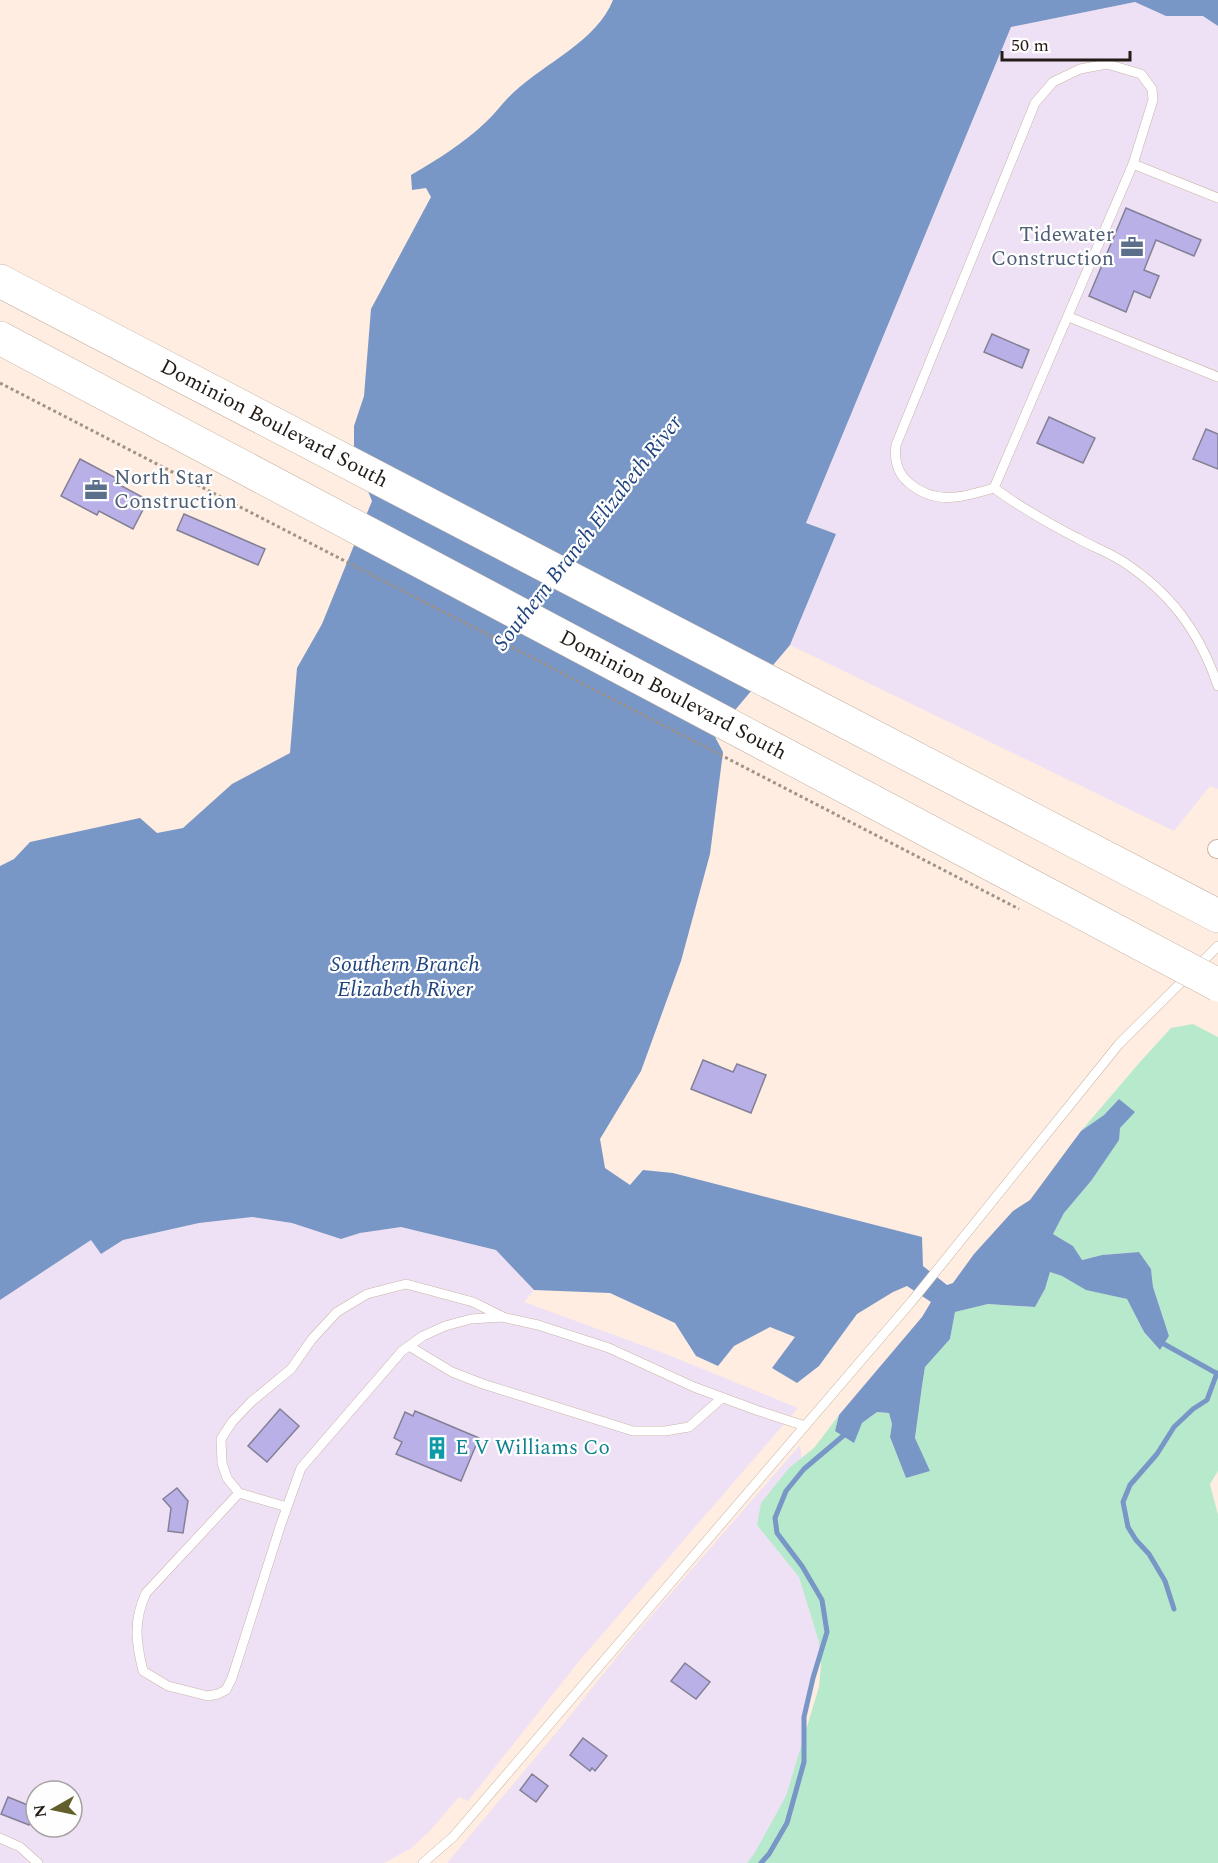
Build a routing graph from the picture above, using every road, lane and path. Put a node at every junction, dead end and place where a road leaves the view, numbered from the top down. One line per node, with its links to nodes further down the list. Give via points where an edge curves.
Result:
1 (1133, 164): 2 (lane); 4 (lane); 8 (lane, via 1153,100 1152,89 1141,74 1107,64 1080,69 1053,82 1035,104 896,445 895,459 904,478 920,492 938,497 965,496)
2 (1218, 198)
3 (0, 280): 11 (highway, Dominion Boulevard South)
4 (1069, 317): 6 (lane); 8 (lane)
5 (0, 338): 13 (highway, Dominion Boulevard South, bridge)
6 (1218, 377)
7 (0, 383): 10 (path, bridge)
8 (994, 488): 9 (lane, via 1121,561 1156,588 1180,612 1201,642)
9 (1218, 686)
10 (1027, 914)
11 (1218, 916)
12 (1218, 946): 17 (lane, via 1119,1044 936,1272)
13 (1218, 985)
14 (502, 1317): 15 (lane, via 445,1326); 16 (lane, via 609,1347); 18 (lane, via 473,1302 406,1284 367,1294 337,1312 291,1369 251,1402 221,1439 227,1478)
15 (409, 1346): 16 (lane, via 462,1376 633,1431 689,1427); 19 (lane, via 301,1468)
16 (722, 1398): 17 (lane)
17 (805, 1425): 22 (lane, via 453,1837)
18 (239, 1493): 19 (lane); 19 (lane, via 146,1593 142,1603 136,1636 143,1671 168,1686 208,1696 226,1690)
19 (287, 1506)
20 (0, 1838): 21 (lane, via 20,1847)
21 (38, 1863)
22 (423, 1863)

